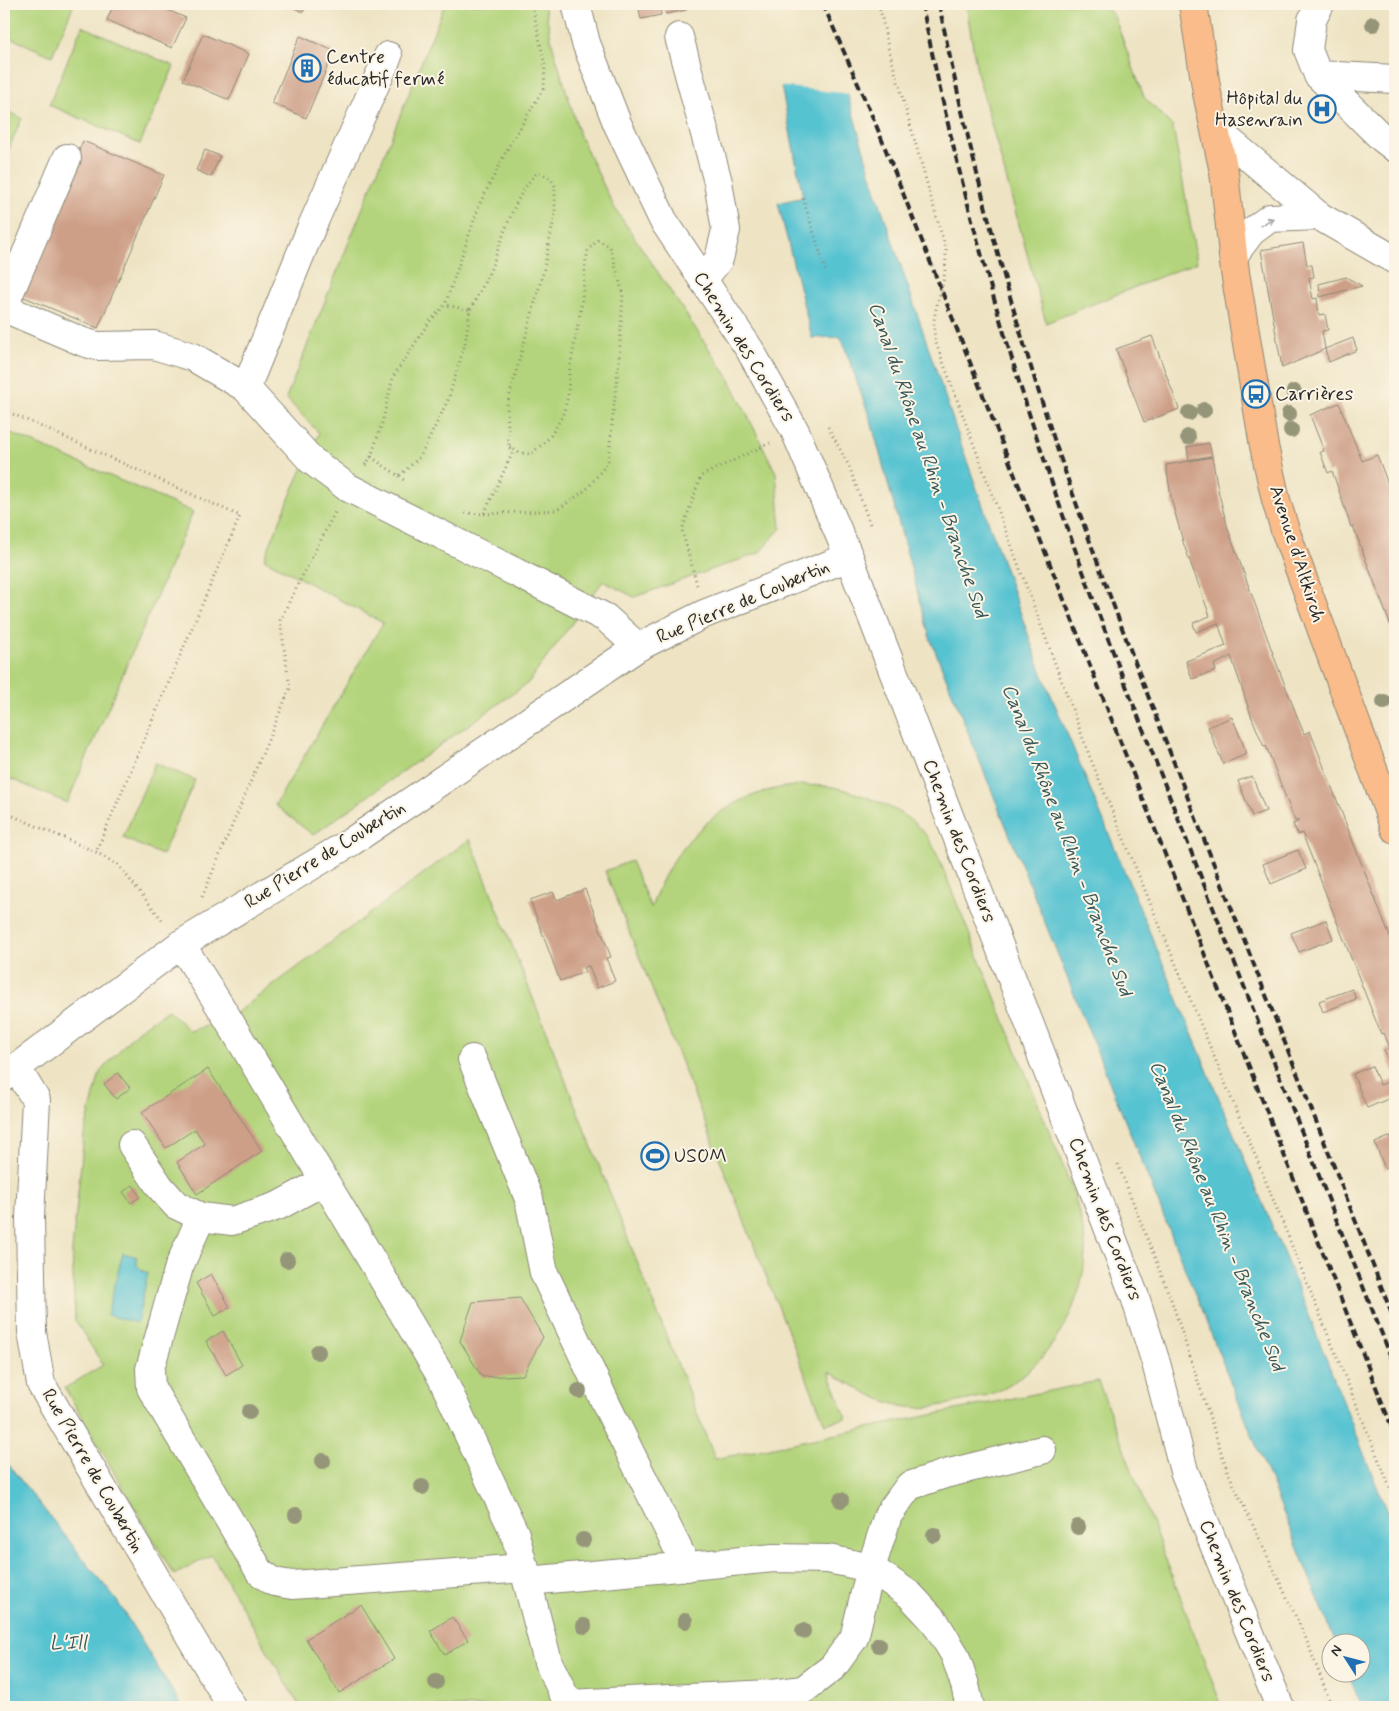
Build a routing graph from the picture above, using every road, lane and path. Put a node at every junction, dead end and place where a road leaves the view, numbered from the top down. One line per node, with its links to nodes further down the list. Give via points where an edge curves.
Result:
1 (576, 4): 19 (street, Chemin des Cordiers, via 586,43 616,123 663,220)
2 (879, 4): 44 (path, via 888,47 946,250 945,271 934,316 936,343 1091,760)
3 (1193, 4): 9 (main road, Avenue d'Altkirch)
4 (1320, 4): 7 (street, via 1312,20 1308,50)
5 (679, 37): 19 (street, via 718,182 726,230 719,258)
6 (388, 56): 23 (street, via 312,226)
7 (1318, 75): 8 (street); 10 (street)
8 (1395, 79)
9 (1215, 129): 12 (main road, Avenue d'Altkirch); 13 (street)
10 (1395, 148)
11 (67, 158): 21 (street)
12 (1224, 172): 13 (street); 16 (main road, Avenue d'Altkirch)
13 (1270, 176): 15 (street)
14 (803, 198): 18 (path)
15 (1319, 216): 16 (street, one-way to 15, via 1251,232 1270,218); 17 (street)
16 (1233, 256): 36 (main road, Avenue d'Altkirch, via 1276,500)
17 (1395, 260)
18 (826, 272)
19 (703, 280): 32 (street, Chemin des Cordiers, via 750,350 796,431)
20 (445, 305): 22 (path)
21 (4, 307): 23 (street, Rue Pierre de Coubertin, via 97,346 154,345 193,357)
22 (470, 310): 26 (path, via 531,178 537,173 543,174 555,186 555,214 543,273 507,405); 28 (path, via 465,344 448,400 420,457)
23 (246, 388): 34 (street, Rue Pierre de Coubertin, via 311,460 347,487 606,618)
24 (4, 410): 35 (path, via 240,516 96,852)
25 (773, 442): 33 (path, via 701,476 682,530)
26 (510, 446): 31 (path, via 512,454); 31 (path, via 519,453 531,454 550,437 563,415 588,250 598,240 610,247 623,294 608,462 587,489 558,510)
27 (371, 456): 28 (path)
28 (399, 476): 29 (path)
29 (410, 486)
30 (457, 512): 31 (path)
31 (484, 514)
32 (849, 557): 33 (street, Rue Pierre de Coubertin); 51 (street, Chemin des Cordiers, via 1136,1297 1184,1471)
33 (704, 614): 34 (street, Rue Pierre de Coubertin)
34 (638, 647): 37 (street, Rue Pierre de Coubertin, via 351,842)
35 (4, 812)
36 (1395, 829)
37 (181, 944): 39 (street, Rue Pierre de Coubertin); 41 (street)
38 (472, 1059): 45 (street, via 529,1199 544,1273)
39 (10, 1072): 49 (street, Rue Pierre de Coubertin, via 36,1100 30,1217 32,1322 41,1384)
40 (132, 1145): 42 (street, via 176,1205)
41 (324, 1181): 42 (street, via 278,1206 232,1221); 47 (street, via 442,1378 515,1534)
42 (201, 1217): 47 (street, via 179,1267 150,1369 151,1388 260,1572 274,1582 292,1585)
43 (1042, 1450): 46 (street, via 909,1486 888,1515)
44 (1395, 1500)
45 (687, 1566): 46 (street, via 774,1558 828,1559); 47 (street)
46 (871, 1568): 48 (street, via 854,1638 833,1667 803,1690); 50 (street, via 910,1595 935,1622 955,1654)
47 (527, 1575): 48 (street, via 548,1662)
48 (569, 1706)
49 (232, 1707)
50 (970, 1707)
51 (1280, 1707)

